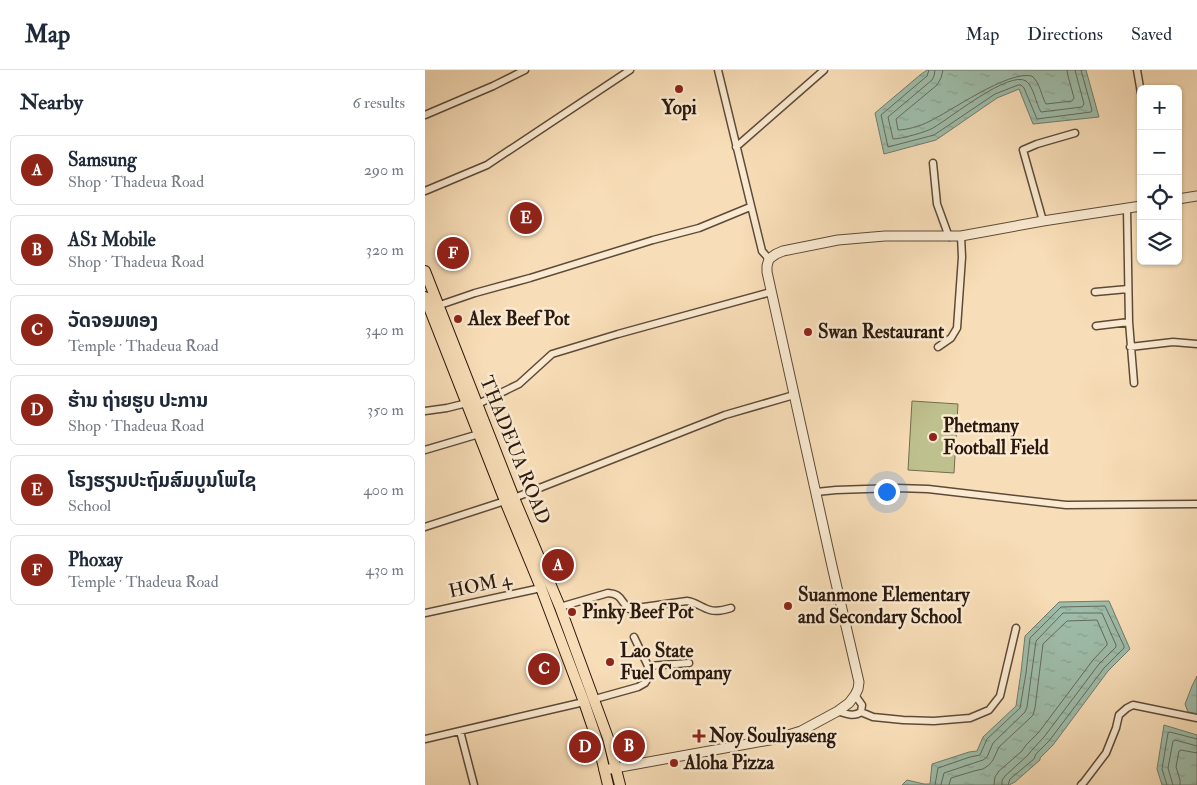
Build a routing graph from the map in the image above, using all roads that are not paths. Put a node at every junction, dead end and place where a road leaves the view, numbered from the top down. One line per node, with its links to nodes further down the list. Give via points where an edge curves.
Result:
1 (525, 70): 7 (street)
2 (630, 70): 11 (street, via 487,166)
3 (717, 70): 9 (street)
4 (824, 70): 9 (street)
5 (1137, 70): 6 (street)
6 (1140, 85)
7 (425, 115)
8 (1075, 133): 17 (street, via 1023,150)
9 (736, 147): 14 (street)
10 (933, 163): 18 (street, via 937,204)
11 (425, 191)
12 (1197, 196): 13 (street)
13 (1182, 199)
14 (751, 207): 20 (street, via 762,251); 26 (street, via 699,228)
15 (1137, 207): 16 (street)
16 (1127, 208): 17 (street); 22 (street)
17 (1043, 221): 19 (street)
18 (949, 236): 19 (street); 20 (street, via 838,240 783,251)
19 (961, 236): 31 (street, via 957,328 951,338)
20 (769, 259): 23 (street, via 767,272)
21 (425, 271): 26 (main road, THADEUA ROAD)
22 (1129, 289): 24 (street); 28 (street)
23 (771, 292): 34 (street); 35 (street, via 552,354 519,384)
24 (1095, 292)
25 (425, 297): 26 (main road, THADEUA ROAD)
26 (435, 307): 27 (main road, THADEUA ROAD); 35 (main road, THADEUA ROAD)
27 (430, 320): 35 (main road, THADEUA ROAD)
28 (1129, 322): 29 (street); 32 (street)
29 (1096, 326)
30 (1197, 344): 32 (street, via 1173,342)
31 (938, 347)
32 (1130, 347): 33 (street)
33 (1134, 383)
34 (794, 395): 39 (street); 40 (street, via 725,415)
35 (472, 404): 36 (street); 37 (main road, THADEUA ROAD); 40 (main road, THADEUA ROAD)
36 (425, 410)
37 (479, 434): 38 (street); 40 (main road, THADEUA ROAD)
38 (425, 450)
39 (815, 492): 41 (street, via 928,489 1066,505); 51 (street, via 859,682)
40 (510, 500): 42 (street); 43 (main road, THADEUA ROAD); 44 (main road, THADEUA ROAD)
41 (1197, 504)
42 (425, 527)
43 (541, 588): 46 (street, HOM 4); 52 (main road, THADEUA ROAD)
44 (560, 607): 45 (street, via 614,594 629,608 687,601 709,610); 52 (main road, THADEUA ROAD)
45 (731, 608)
46 (425, 613)
47 (1016, 628): 54 (street, via 1000,696 989,710 970,718 934,721 903,720)
48 (634, 637): 50 (street)
49 (689, 663): 50 (street)
50 (648, 666): 52 (street, via 645,683)
51 (855, 695): 53 (street); 54 (street, via 862,705)
52 (589, 701): 56 (street); 58 (main road, THADEUA ROAD, via 609,738); 59 (main road, THADEUA ROAD)
53 (839, 711): 54 (street, via 851,715); 58 (street, via 801,732 775,739)
54 (861, 712)
55 (1197, 718): 63 (street, via 1133,705 1127,708 1119,715 1106,753)
56 (460, 732): 57 (street); 60 (street)
57 (425, 739)
58 (616, 768): 59 (street); 62 (main road, THADEUA ROAD)
59 (604, 770): 61 (main road, THADEUA ROAD)
60 (474, 785)
61 (608, 785)
62 (620, 785)
63 (1081, 785)

